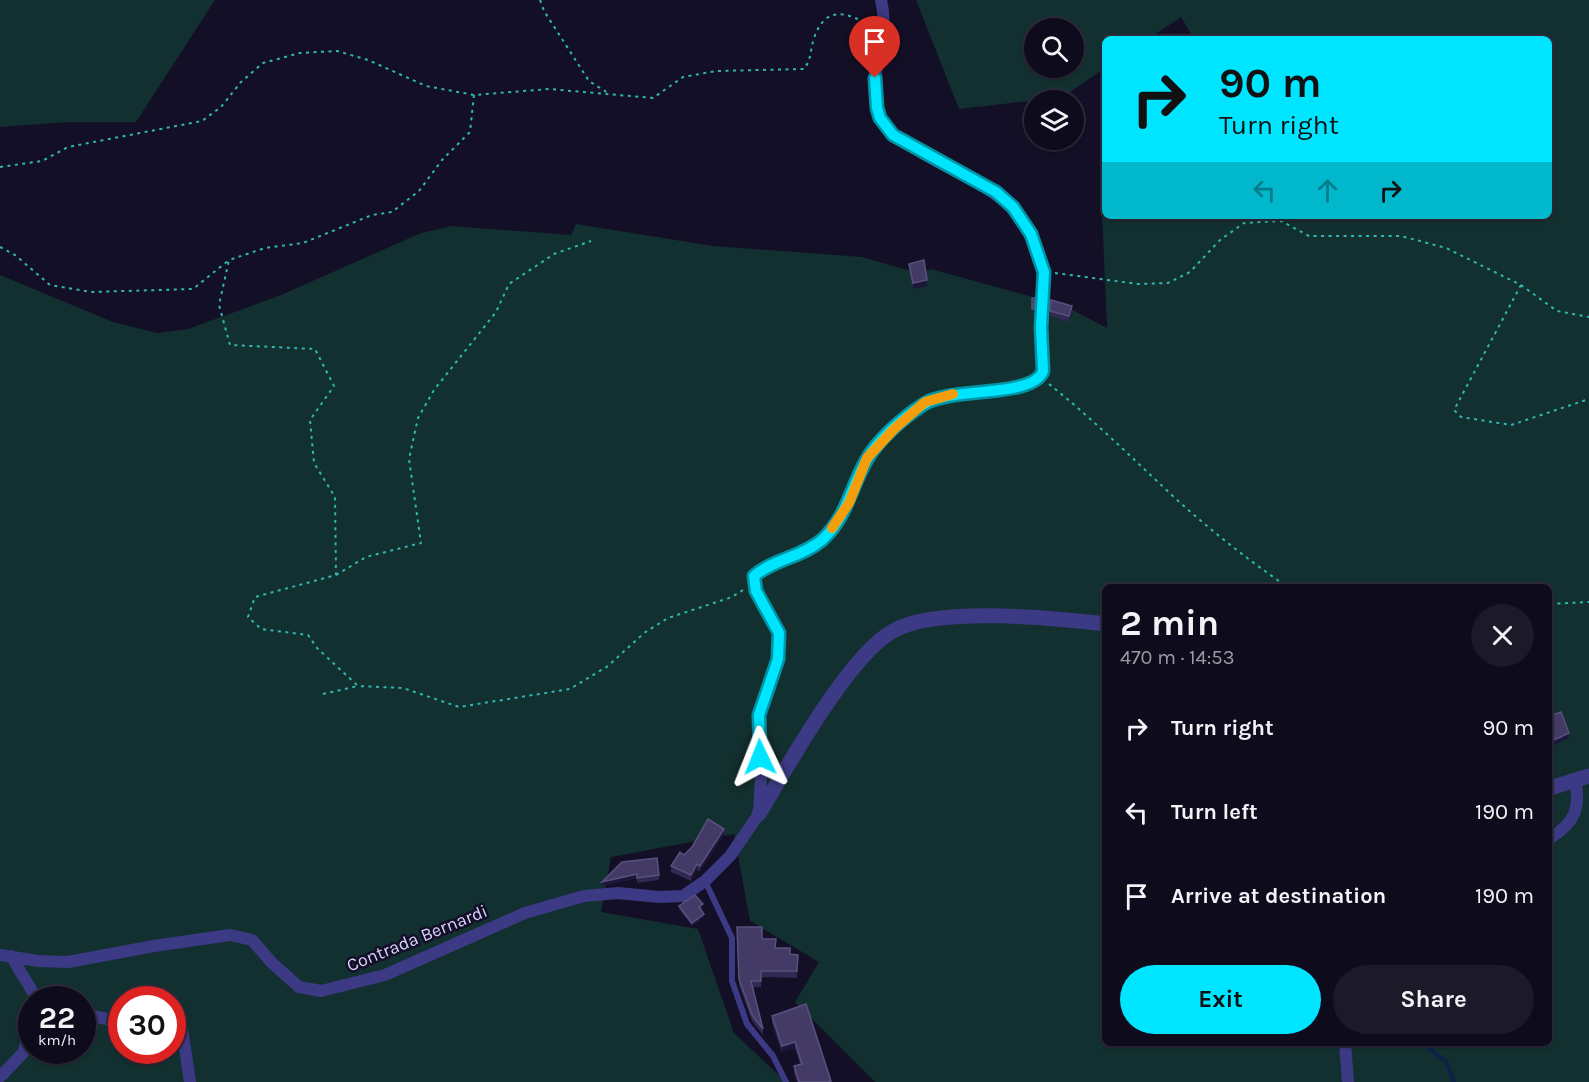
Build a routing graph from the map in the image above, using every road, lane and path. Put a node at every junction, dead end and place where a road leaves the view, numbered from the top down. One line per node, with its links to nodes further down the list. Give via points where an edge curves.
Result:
1 (540, 0): 4 (path, via 589,81)
2 (881, 0): 3 (street, via 886,25)
3 (883, 40): 4 (path, via 869,25 849,14 834,14 820,24 811,59 804,69 716,71 682,77 653,98); 10 (street, via 874,93 885,126 893,135 1006,201 1031,234)
4 (609, 94): 5 (path, via 549,89)
5 (474, 96): 6 (path, via 426,86 337,51 300,53 263,63 202,121 68,147 42,162); 9 (path, via 470,132 442,160 420,191 392,212 372,215 303,243 265,248)
6 (0, 167)
7 (591, 241): 15 (path, via 554,254 509,284 496,312 434,390 418,418 409,459 421,543 366,557)
8 (0, 247): 9 (path, via 50,285 91,292 193,290)
9 (229, 260): 15 (path, via 219,305 230,345 315,348 334,386 310,420 314,464 335,497)
10 (1044, 272): 11 (path, via 1138,284 1168,283 1190,272 1220,240 1244,223 1281,221 1309,236 1401,236 1424,242 1446,248); 13 (street)
11 (1521, 285): 12 (path, via 1557,311); 14 (path, via 1454,410 1461,417 1511,425)
12 (1589, 317)
13 (1041, 377): 16 (street, via 1028,384 925,402 867,458 849,503 822,540 803,553 760,570 754,576); 17 (path, via 1176,499)
14 (1589, 399)
15 (336, 575): 21 (path, via 255,597 248,616 261,629 308,635)
16 (754, 584): 21 (path, via 732,597 668,618 644,633 608,666 570,689 459,707 403,688); 25 (street, via 779,633 778,659 759,715)
17 (1283, 584)
18 (1589, 602): 19 (path)
19 (1552, 604)
20 (1102, 624): 25 (street, via 1028,615 946,619 893,630 872,647 841,687)
21 (358, 686): 22 (path)
22 (323, 694)
23 (1582, 778): 24 (street); 26 (street, via 1572,819)
24 (1552, 787)
25 (759, 814): 27 (street, Contrada Bernardi, via 730,856)
26 (1552, 836)
27 (705, 882): 28 (street, Contrada Bernardi, via 683,896 584,896 525,913 385,975 321,991 299,987 252,940 230,935 68,962); 35 (lane, via 732,938 732,981 747,1024 773,1056)
28 (5, 955): 29 (street)
29 (28, 986)
30 (1345, 1046): 36 (street)
31 (186, 1055): 34 (street)
32 (18, 1058): 33 (street)
33 (0, 1077)
34 (190, 1082)
35 (786, 1082)
36 (1348, 1082)

